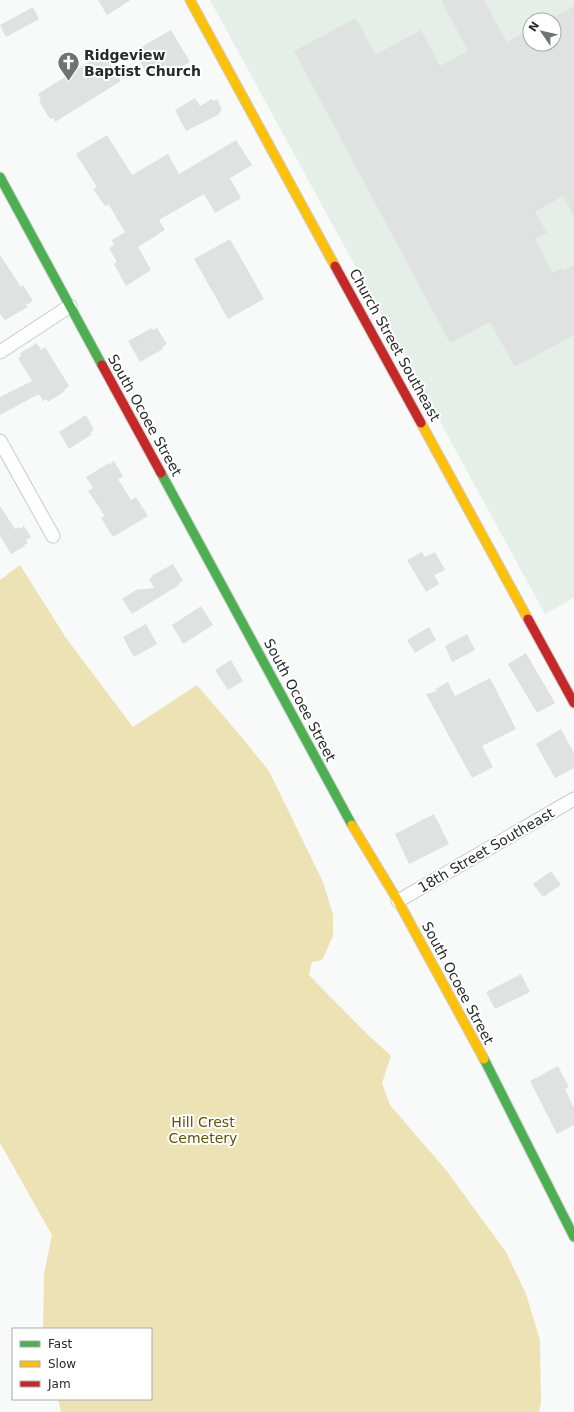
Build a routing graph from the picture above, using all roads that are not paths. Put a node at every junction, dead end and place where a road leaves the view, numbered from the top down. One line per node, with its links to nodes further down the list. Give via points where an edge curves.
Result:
1 (190, 0): 7 (street, Church Street Southeast)
2 (0, 177): 3 (street, South Ocoee Street)
3 (70, 306): 4 (street); 9 (street, South Ocoee Street, via 341,806)
4 (0, 352)
5 (0, 441): 6 (street)
6 (53, 536)
7 (574, 703)
8 (574, 799): 9 (street, 18th Street Southeast)
9 (398, 901): 10 (street, South Ocoee Street, via 470,1032)
10 (573, 1231)

